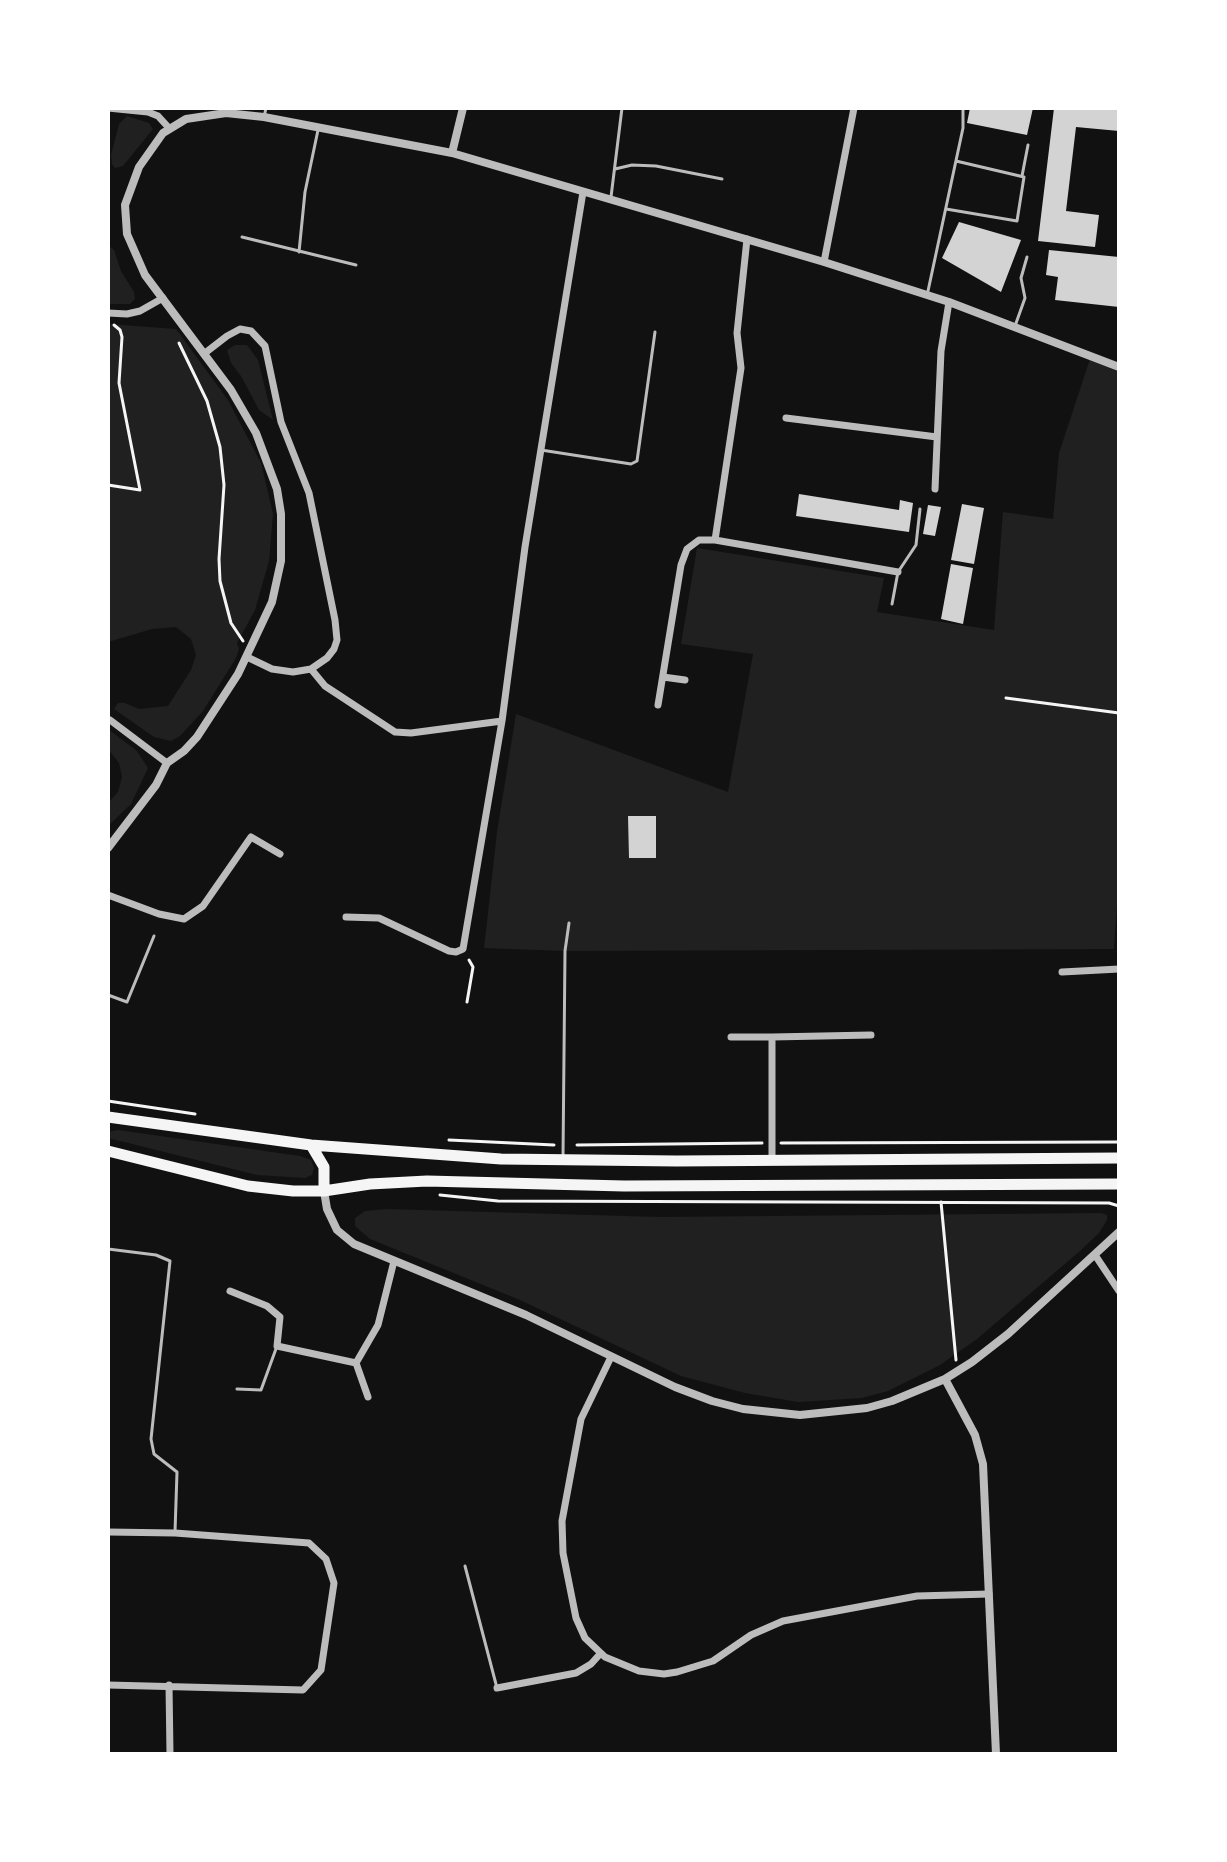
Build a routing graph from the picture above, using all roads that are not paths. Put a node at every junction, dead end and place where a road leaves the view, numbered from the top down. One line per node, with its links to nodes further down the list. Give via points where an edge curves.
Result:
1 (108, 108): 8 (street, via 148,112)
2 (463, 108): 10 (street)
3 (622, 108): 12 (lane)
4 (854, 108): 22 (street)
5 (963, 108): 11 (lane)
6 (265, 112): 7 (street); 8 (street, via 196,116)
7 (319, 126): 10 (street); 20 (lane)
8 (169, 128): 25 (street, via 139,167 125,205 132,249)
9 (1028, 145): 13 (lane)
10 (452, 153): 15 (street)
11 (956, 161): 13 (lane); 17 (lane)
12 (615, 169): 14 (lane, via 656,166); 16 (lane)
13 (1022, 176): 17 (lane, via 1017,221)
14 (722, 179)
15 (583, 192): 16 (street); 34 (street)
16 (611, 201): 19 (street)
17 (946, 209): 24 (lane)
18 (242, 237): 20 (lane)
19 (747, 239): 22 (street); 37 (street, via 737,333 741,368)
20 (299, 252): 23 (lane)
21 (1027, 257): 28 (lane, via 1021,278 1025,298)
22 (824, 262): 24 (street)
23 (356, 265)
24 (927, 295): 26 (street)
25 (163, 298): 27 (street, via 140,311); 30 (street)
26 (949, 302): 28 (street); 33 (street)
27 (108, 313)
28 (1015, 327): 31 (street)
29 (655, 332): 34 (lane, via 637,461)
30 (205, 353): 40 (street, via 256,433 270,464 281,514 278,577); 41 (street, via 240,329 251,331 265,346 281,422 309,493 335,620 334,649)
31 (1119, 367)
32 (786, 418): 33 (street)
33 (937, 437): 35 (street)
34 (541, 450): 46 (street)
35 (935, 489)
36 (920, 509): 38 (lane, via 916,545)
37 (715, 540): 38 (street); 42 (street, via 699,540 687,549)
38 (898, 572): 39 (lane)
39 (892, 604)
40 (249, 653): 41 (street, via 272,669); 47 (street, via 197,737)
41 (311, 669): 46 (street, via 325,686 395,732)
42 (663, 677): 43 (street); 44 (street)
43 (685, 680)
44 (658, 705)
45 (109, 720): 47 (street)
46 (502, 721): 51 (street, via 463,949 449,951 379,918)
47 (167, 763): 48 (street)
48 (108, 848)
49 (280, 854): 50 (street, via 251,837 203,906 184,919)
50 (108, 895)
51 (346, 917)
52 (569, 923): 64 (lane)
53 (154, 936): 56 (lane, via 127,1002)
54 (1119, 969): 55 (street)
55 (1062, 972)
56 (108, 995)
57 (871, 1035): 59 (street)
58 (731, 1037): 59 (street)
59 (772, 1037): 65 (street)
60 (111, 1120): 61 (main road)
61 (311, 1145): 64 (main road); 67 (main road, via 324,1167)
62 (108, 1151): 67 (main road, via 248,1186)
63 (1119, 1158): 65 (main road)
64 (563, 1160): 65 (main road)
65 (772, 1160)
66 (1119, 1184): 67 (main road, via 624,1186 427,1181)
67 (324, 1191): 71 (street, via 327,1209 343,1237)
68 (1119, 1232): 70 (street)
69 (108, 1249): 81 (lane, via 170,1261 151,1439 154,1454 177,1472)
70 (1095, 1255): 73 (street); 77 (street, via 1008,1334)
71 (394, 1261): 75 (street, via 526,1315); 76 (street, via 378,1325)
72 (230, 1291): 74 (street, via 280,1317)
73 (1119, 1291)
74 (277, 1346): 76 (street); 78 (lane, via 261,1390)
75 (611, 1357): 77 (street, via 712,1401 800,1415 867,1408); 84 (street, via 581,1419 562,1521 576,1618)
76 (356, 1363): 79 (street)
77 (945, 1379): 83 (street, via 975,1435 983,1464)
78 (237, 1389)
79 (368, 1397)
80 (108, 1532): 81 (street)
81 (175, 1533): 86 (street, via 309,1543 326,1559 334,1583 321,1670 303,1690)
82 (465, 1566): 87 (lane)
83 (989, 1594): 84 (street, via 917,1596 791,1619 761,1630 713,1661 677,1672 630,1669); 89 (street)
84 (600, 1654): 87 (street, via 576,1673)
85 (108, 1685): 86 (street)
86 (169, 1685): 88 (street)
87 (497, 1688)
88 (170, 1754)
89 (996, 1754)

